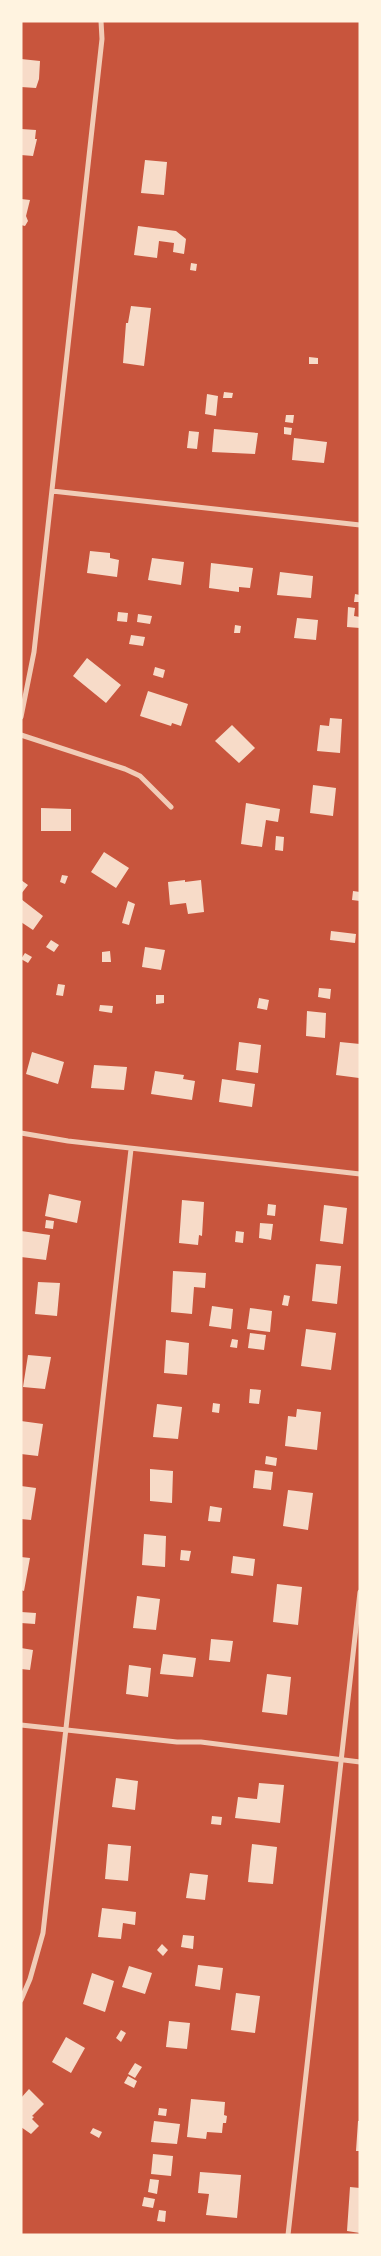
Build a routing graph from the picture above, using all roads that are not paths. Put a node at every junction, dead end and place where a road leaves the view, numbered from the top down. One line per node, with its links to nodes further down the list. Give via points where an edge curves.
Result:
1 (101, 21): 2 (street, via 102,39)
2 (52, 491): 3 (street); 4 (street, via 34,652)
3 (360, 525)
4 (21, 717)
5 (21, 735): 6 (street, via 140,776)
6 (171, 807)
7 (21, 1132): 8 (street)
8 (131, 1149): 9 (street); 12 (street)
9 (360, 1174)
10 (360, 1592): 13 (street)
11 (21, 1725): 12 (street)
12 (66, 1730): 13 (street, via 201,1742); 15 (street, via 43,1933)
13 (340, 1760): 14 (street); 16 (street)
14 (360, 1762)
15 (21, 2000)
16 (288, 2235)

